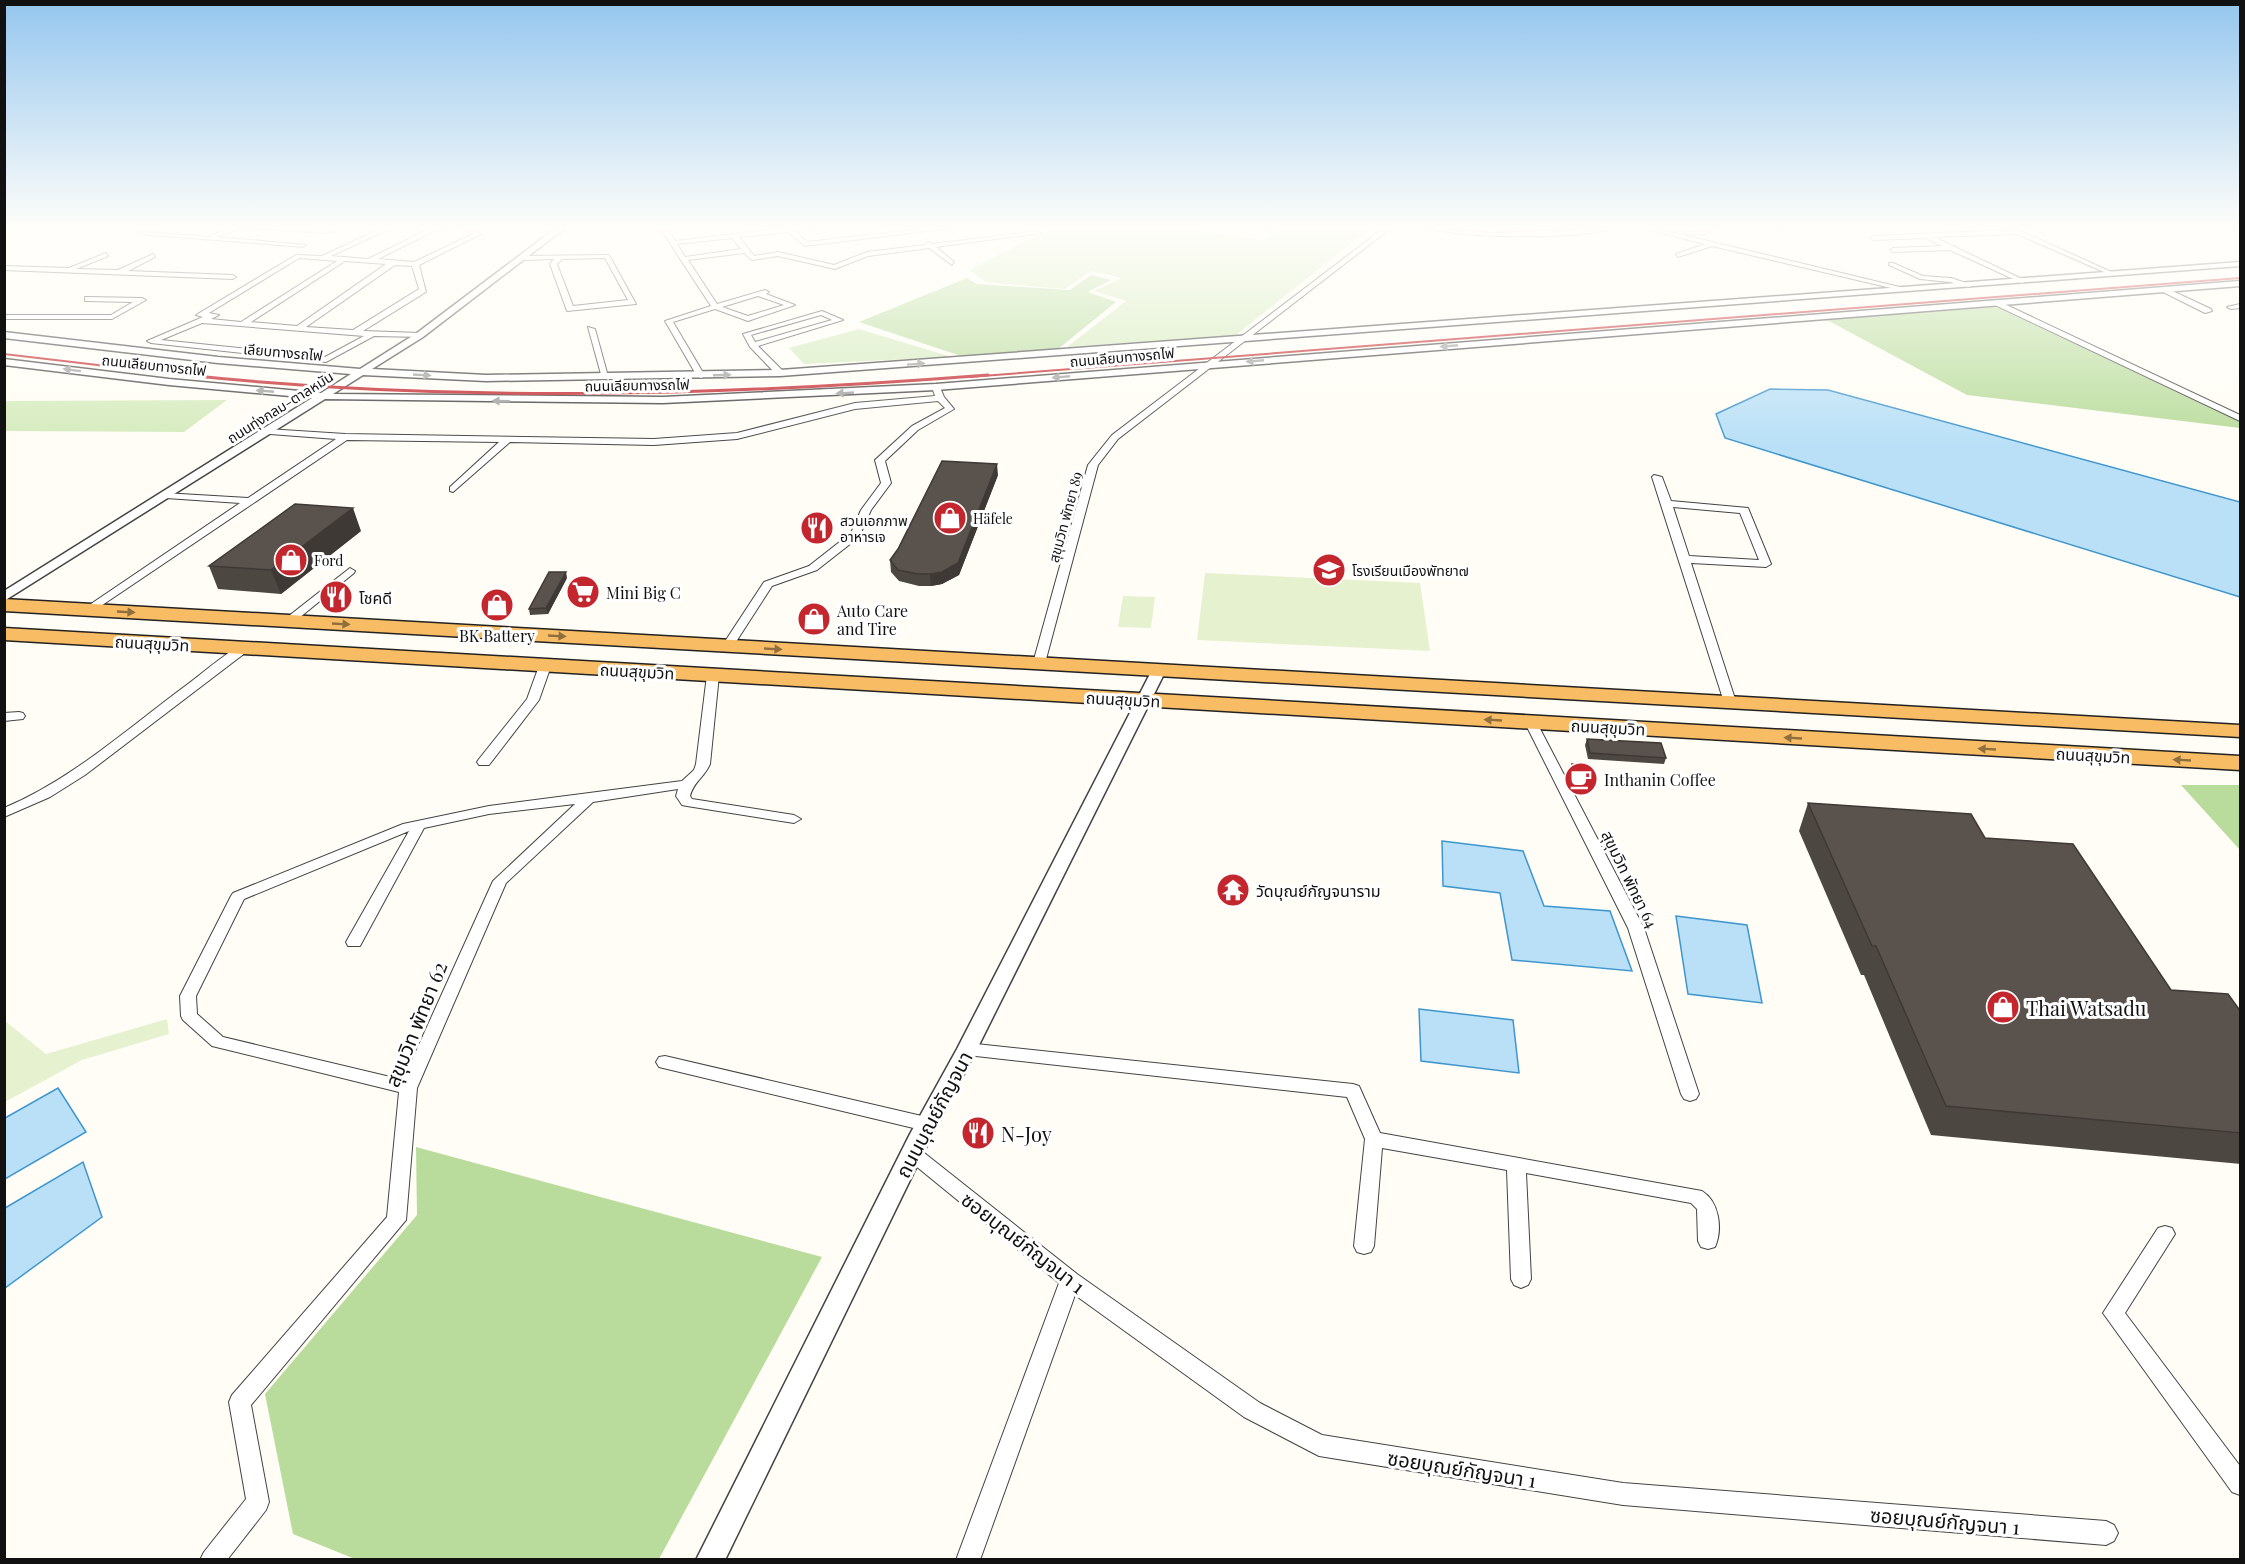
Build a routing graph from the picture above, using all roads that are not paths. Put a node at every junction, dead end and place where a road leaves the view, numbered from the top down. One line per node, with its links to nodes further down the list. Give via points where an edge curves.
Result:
1 (140, 301): 25 (street, via 112,317)
2 (223, 301): 26 (street, via 200,315 215,315)
3 (279, 301): 27 (street)
4 (338, 301): 28 (street)
5 (405, 301): 30 (street)
6 (466, 301): 33 (street, ถนนทุ่งกลม-ตาลหมัน)
7 (567, 301): 8 (street, via 570,309)
8 (632, 301)
9 (711, 301): 20 (street)
10 (735, 301): 20 (street)
11 (741, 301): 18 (street)
12 (779, 301): 24 (street, via 791,305)
13 (1292, 301): 34 (street, สุขุมวิท พัทยา 89)
14 (1745, 301): 34 (street, ถนนเลียบทางรถไฟ)
15 (2024, 301): 17 (street, ถนนเลียบทางรถไฟ)
16 (2189, 301): 23 (street)
17 (1998, 303): 38 (street, ถนนเลียบทางรถไฟ, one-way to 38); 46 (street)
18 (749, 304)
19 (2241, 306): 21 (street)
20 (715, 307): 24 (street, via 748,319); 41 (street, via 669,321)
21 (2231, 307)
22 (760, 308): 24 (street)
23 (2208, 310)
24 (771, 312)
25 (4, 317)
26 (203, 321): 27 (street); 31 (street, via 151,341 326,360)
27 (243, 324): 28 (street)
28 (297, 329): 30 (street)
29 (591, 329): 42 (street)
30 (354, 333): 31 (street)
31 (373, 334): 33 (street)
32 (4, 335): 36 (street, ถนนเลียบทางรถไฟ)
33 (417, 337): 39 (street, ถนนทุ่งกลม-ตาลหมัน)
34 (1242, 339): 38 (street, สุขุมวิท พัทยา 89); 40 (street, ถนนเลียบทางรถไฟ, one-way to 34)
35 (753, 345): 35 (street, via 746,336 749,333 822,313 840,320); 40 (street)
36 (128, 349): 39 (street, เลียบทางรถไฟ)
37 (4, 362): 44 (street, ถนนเลียบทางรถไฟ, one-way to 37)
38 (1211, 365): 43 (street, ถนนเลียบทางรถไฟ, one-way to 43); 64 (street, สุขุมวิท พัทยา 89, via 1115,437 1093,465)
39 (363, 372): 42 (street, ถนนเลียบทางรถไฟ, one-way to 42); 44 (street, ถนนทุ่งกลม-ตาลหมัน)
40 (780, 373): 41 (street, ถนนเลียบทางรถไฟ, one-way to 40)
41 (701, 376): 42 (street, ถนนเลียบทางรถไฟ)
42 (606, 378)
43 (936, 387): 44 (street, ถนนเลียบทางรถไฟ, one-way to 44, via 559,402); 45 (street)
44 (324, 397): 47 (street, ถนนทุ่งกลม-ตาลหมัน)
45 (940, 398): 49 (street, via 855,406 738,436 654,442); 62 (street, via 950,409 915,428 880,460 886,483 866,510 855,535 813,568 768,584)
46 (2241, 418)
47 (270, 430): 48 (street); 52 (street, ถนนทุ่งกลม-ตาลหมัน)
48 (345, 437): 49 (street); 53 (street)
49 (507, 440): 51 (street)
50 (1657, 477): 54 (street)
51 (453, 489)
52 (166, 495): 53 (street); 57 (street, ถนนทุ่งกลม-ตาลหมัน)
53 (249, 501): 59 (street)
54 (1667, 504): 55 (street); 55 (street, via 1744,510 1766,564)
55 (1685, 559): 69 (street)
56 (350, 571): 60 (street)
57 (4, 597)
58 (4, 605): 59 (highway, ถนนสุขุมวิท)
59 (88, 610): 60 (highway, ถนนสุขุมวิท, one-way to 60)
60 (289, 621): 62 (highway, ถนนสุขุมวิท, one-way to 62)
61 (4, 634): 63 (highway, ถนนสุขุมวิท)
62 (728, 646): 64 (highway, ถนนสุขุมวิท, one-way to 64)
63 (245, 648): 65 (highway, ถนนสุขุมวิท); 78 (street, via 62,787)
64 (1039, 663): 66 (highway, ถนนสุขุมวิท)
65 (545, 666): 67 (highway, ถนนสุขุมวิท); 74 (street, via 532,700)
66 (1159, 670): 68 (street, ถนนบุณย์กัญจนา); 69 (highway, ถนนสุขุมวิท)
67 (714, 675): 68 (highway, ถนนสุขุมวิท); 76 (street, via 703,764)
68 (1143, 700): 72 (highway, ถนนสุขุมวิท, one-way to 68); 82 (street, ถนนบุณย์กัญจนา)
69 (1730, 702): 73 (highway, ถนนสุขุมวิท)
70 (19, 716): 71 (street)
71 (4, 717)
72 (1531, 723): 75 (highway, ถนนสุขุมวิท, one-way to 72); 85 (street, สุขุมวิท พัทยา 64, via 1636,928)
73 (2241, 731)
74 (484, 762)
75 (2241, 763)
76 (686, 784): 77 (street); 79 (street, via 683,796 687,802)
77 (589, 798): 80 (street, via 489,810); 84 (street, สุขุมวิท พัทยา 62, via 500,881)
78 (4, 813)
79 (794, 819)
80 (419, 825): 81 (street); 84 (street, via 403,828 238,896 188,996 189,1016 218,1042)
81 (354, 942)
82 (967, 1049): 86 (street, ถนนบุณย์กัญจนา); 87 (street, via 1353,1091)
83 (665, 1062): 86 (street)
84 (408, 1088): 97 (street, สุขุมวิท พัทยา 62, via 396,1220 240,1402 258,1503)
85 (1690, 1094)
86 (926, 1124): 88 (street, ถนนบุณย์กัญจนา)
87 (1374, 1139): 89 (street); 92 (street)
88 (912, 1153): 93 (street, ซอยบุณย์กัญจนา 1); 98 (street, ถนนบุณย์กัญจนา)
89 (1516, 1162): 91 (street, via 1701,1198 1707,1209); 94 (street)
90 (2165, 1234): 95 (street, via 2113,1313)
91 (1708, 1241)
92 (1364, 1246)
93 (1070, 1280): 96 (street, ซอยบุณย์กัญจนา 1, via 1252,1410 1319,1445 1623,1494); 99 (street)
94 (1521, 1280)
95 (2241, 1484)
96 (2106, 1533)
97 (212, 1560)
98 (710, 1560)
99 (968, 1560)

